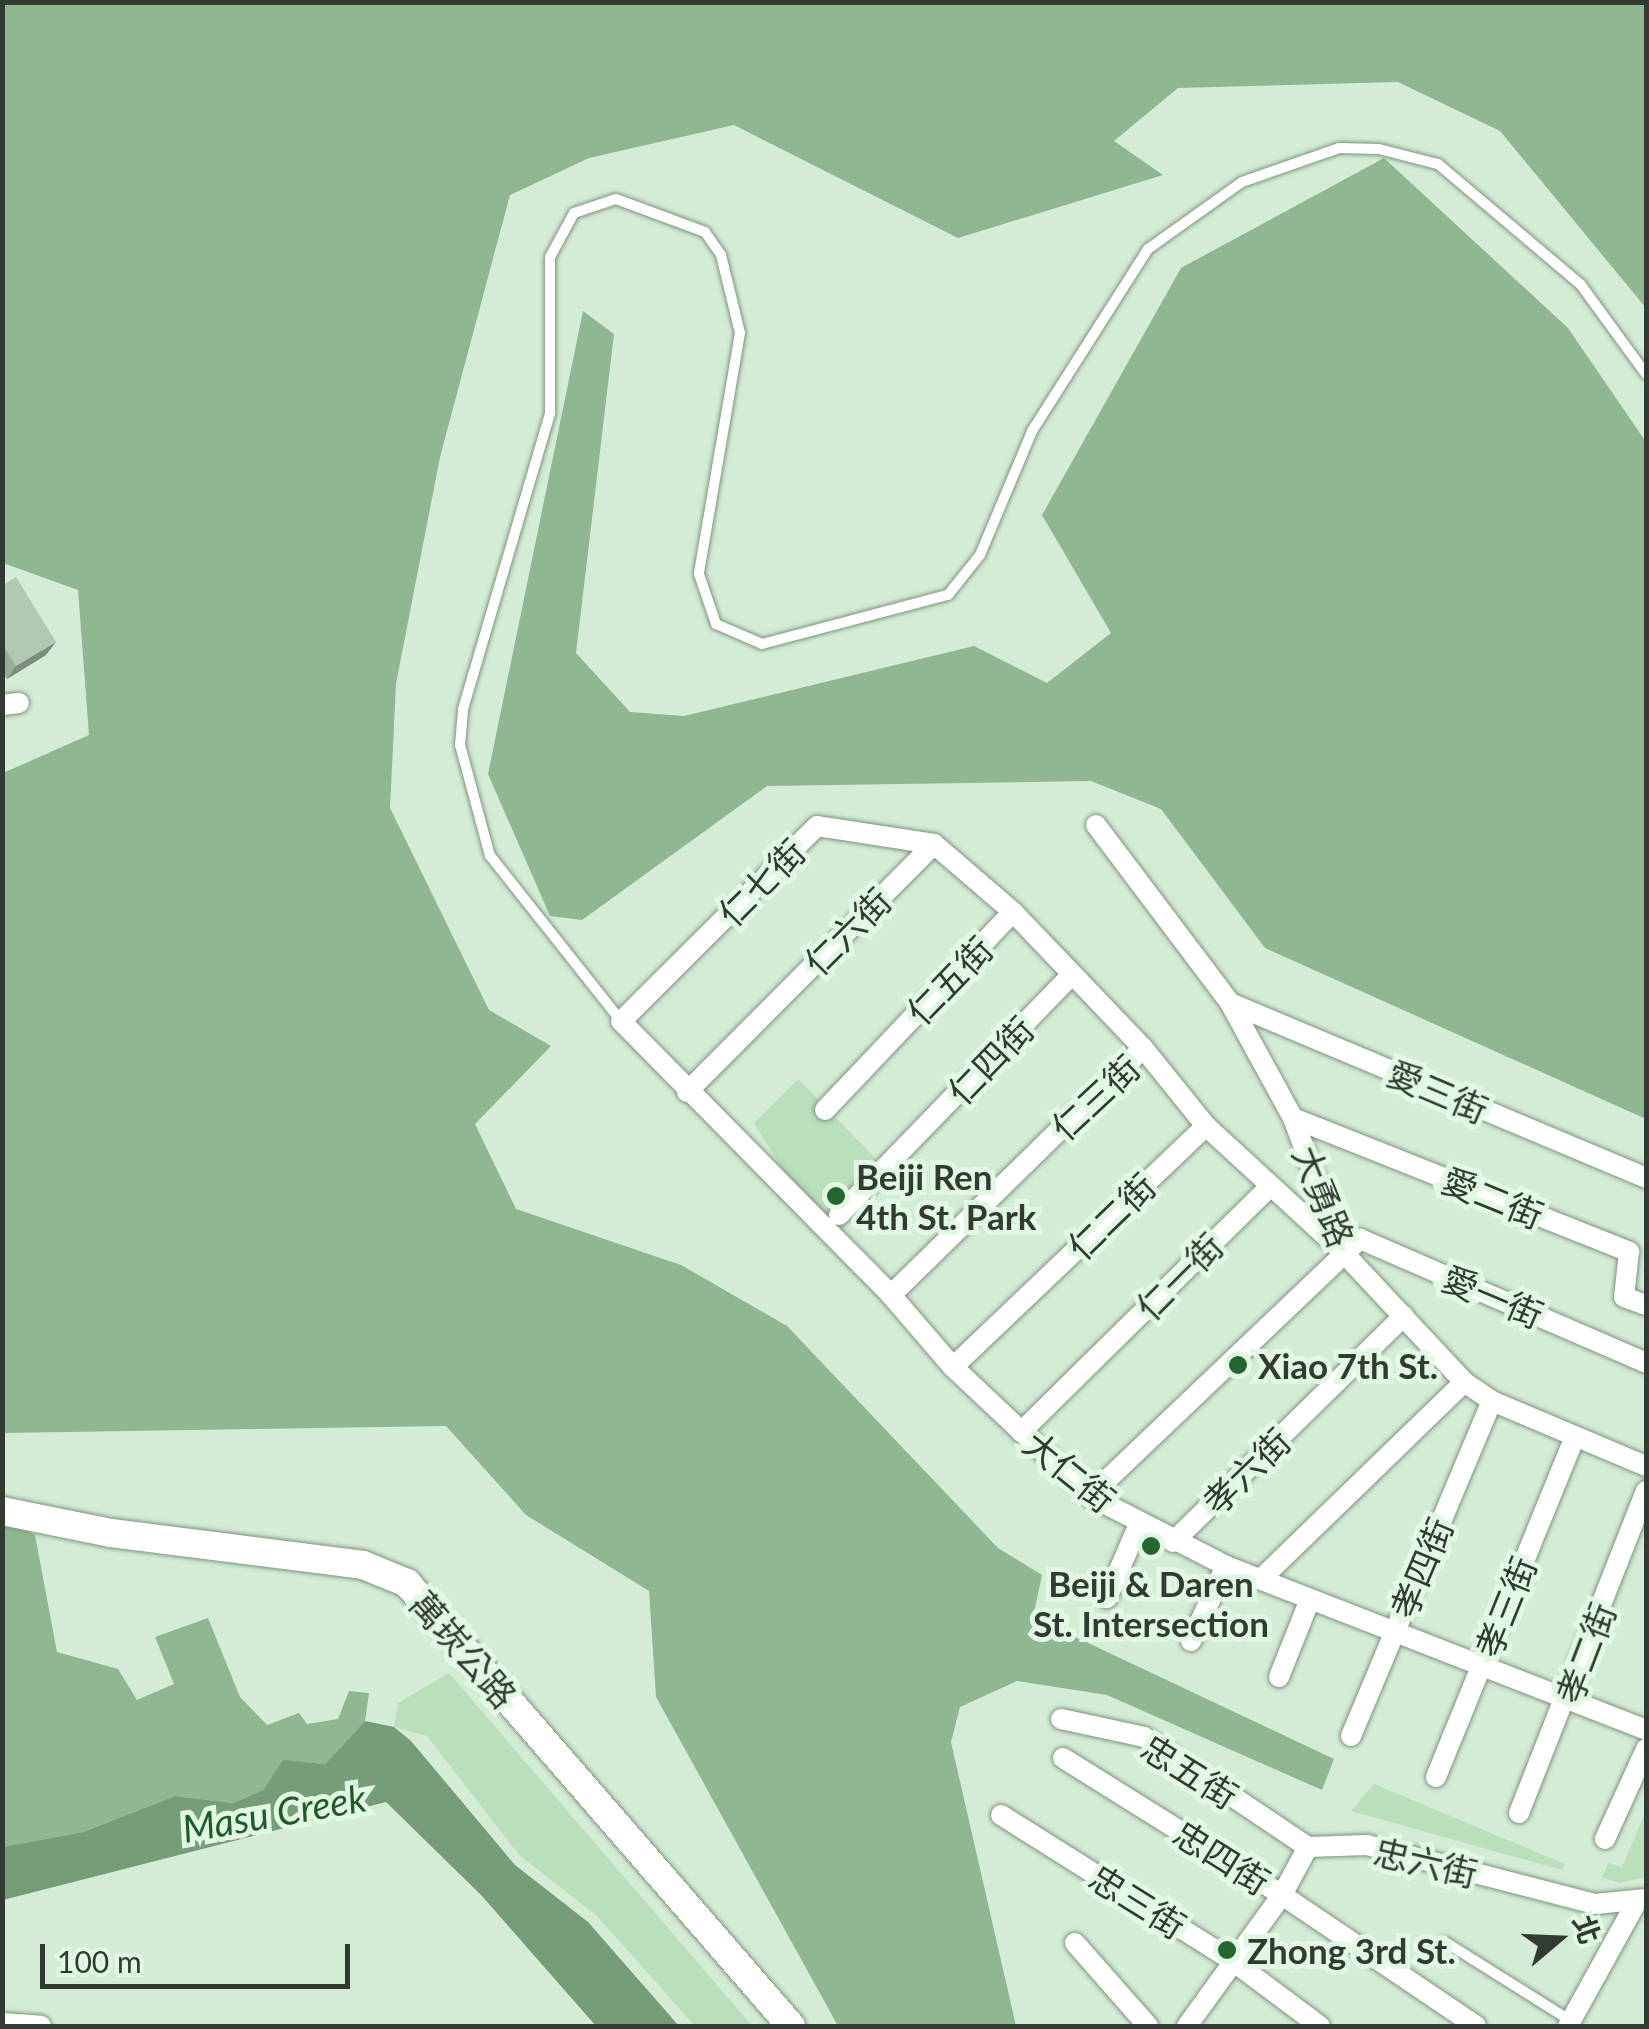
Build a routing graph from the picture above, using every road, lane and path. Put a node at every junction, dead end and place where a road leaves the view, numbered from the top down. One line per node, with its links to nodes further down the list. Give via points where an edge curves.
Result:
1 (1646, 374): 7 (lane, via 1581,285 1438,164 1378,149 1340,148 1242,182 1148,250 1032,432 980,556 948,595 762,644 716,624 698,574 740,333 721,255 706,232 616,199 574,213 550,257 550,413 463,709 460,745 490,856)
2 (1096, 825): 6 (street, 大勇路)
3 (934, 844): 4 (street); 7 (street, 仁七街, via 816,826); 9 (street, 仁六街)
4 (1013, 912): 5 (street, 仁五街); 10 (street, 仁五街)
5 (1070, 977): 8 (street); 15 (street, 仁四街)
6 (1230, 1003): 11 (street, 大勇路); 13 (street, 愛三街)
7 (622, 1021): 9 (street, 大仁街)
8 (1143, 1048): 12 (street, 仁三街); 17 (street, 仁三街)
9 (687, 1092): 17 (street, 大仁街)
10 (825, 1110)
11 (1292, 1118): 16 (street, 大勇路); 18 (street, 愛二街, via 1630,1252 1624,1298)
12 (1206, 1126): 14 (street); 21 (street, 仁二街)
13 (1646, 1178)
14 (1268, 1188): 16 (street); 24 (street, 仁一街)
15 (839, 1216)
16 (1342, 1251): 19 (street, 大勇路); 20 (street, 愛一街, via 1360,1239); 28 (street)
17 (891, 1295): 21 (street, 大仁街)
18 (1646, 1305)
19 (1404, 1316): 22 (street, 大勇路); 31 (street, 孝六街)
20 (1646, 1362)
21 (953, 1368): 24 (street, 大仁街)
22 (1464, 1382): 23 (street, 大勇路); 33 (street)
23 (1492, 1401): 25 (street, 大勇路); 36 (street, 孝四街)
24 (1020, 1432): 28 (street, 大仁街)
25 (1575, 1436): 26 (street, 大勇路); 38 (street, 孝三街)
26 (1646, 1466)
27 (1646, 1491): 40 (street, 孝二街)
28 (1090, 1496): 30 (street, 大仁街)
29 (2, 1511): 59 (street, 萬崁公路, via 111,1533 363,1565 407,1583)
30 (1139, 1524): 31 (street, 大仁街); 34 (street)
31 (1174, 1542): 32 (street, 大仁街)
32 (1226, 1566): 33 (street, 大仁街); 37 (street, 孝六街)
33 (1261, 1578): 35 (street, 大仁街)
34 (1107, 1598)
35 (1310, 1600): 36 (street, 大仁街); 39 (street)
36 (1395, 1630): 38 (street, 大仁街); 43 (street, 孝四街)
37 (1191, 1640)
38 (1481, 1664): 40 (street, 大仁街); 46 (street, 孝三街)
39 (1278, 1677)
40 (1568, 1702): 42 (street, 大仁街); 47 (street, 孝二街)
41 (1061, 1719): 50 (street, 忠五街, via 1144,1737)
42 (1646, 1730)
43 (1350, 1736)
44 (1646, 1749): 49 (street)
45 (1063, 1758): 51 (street, 忠四街)
46 (1436, 1777)
47 (1519, 1813)
48 (1001, 1814): 55 (street, 忠三街)
49 (1605, 1839)
50 (1308, 1848): 51 (street); 52 (street, 忠六街, via 1367,1845 1595,1904)
51 (1282, 1894): 55 (street); 63 (street, 忠四街)
52 (1642, 1900): 57 (street)
53 (1445, 1942): 57 (lane)
54 (1076, 1943): 60 (street)
55 (1230, 1959): 61 (street); 62 (street, 忠三街)
56 (2, 2024): 58 (street)
57 (1569, 2024)
58 (41, 2026)
59 (791, 2026)
60 (1148, 2026)
61 (1187, 2026)
62 (1320, 2026)
63 (1476, 2026)

